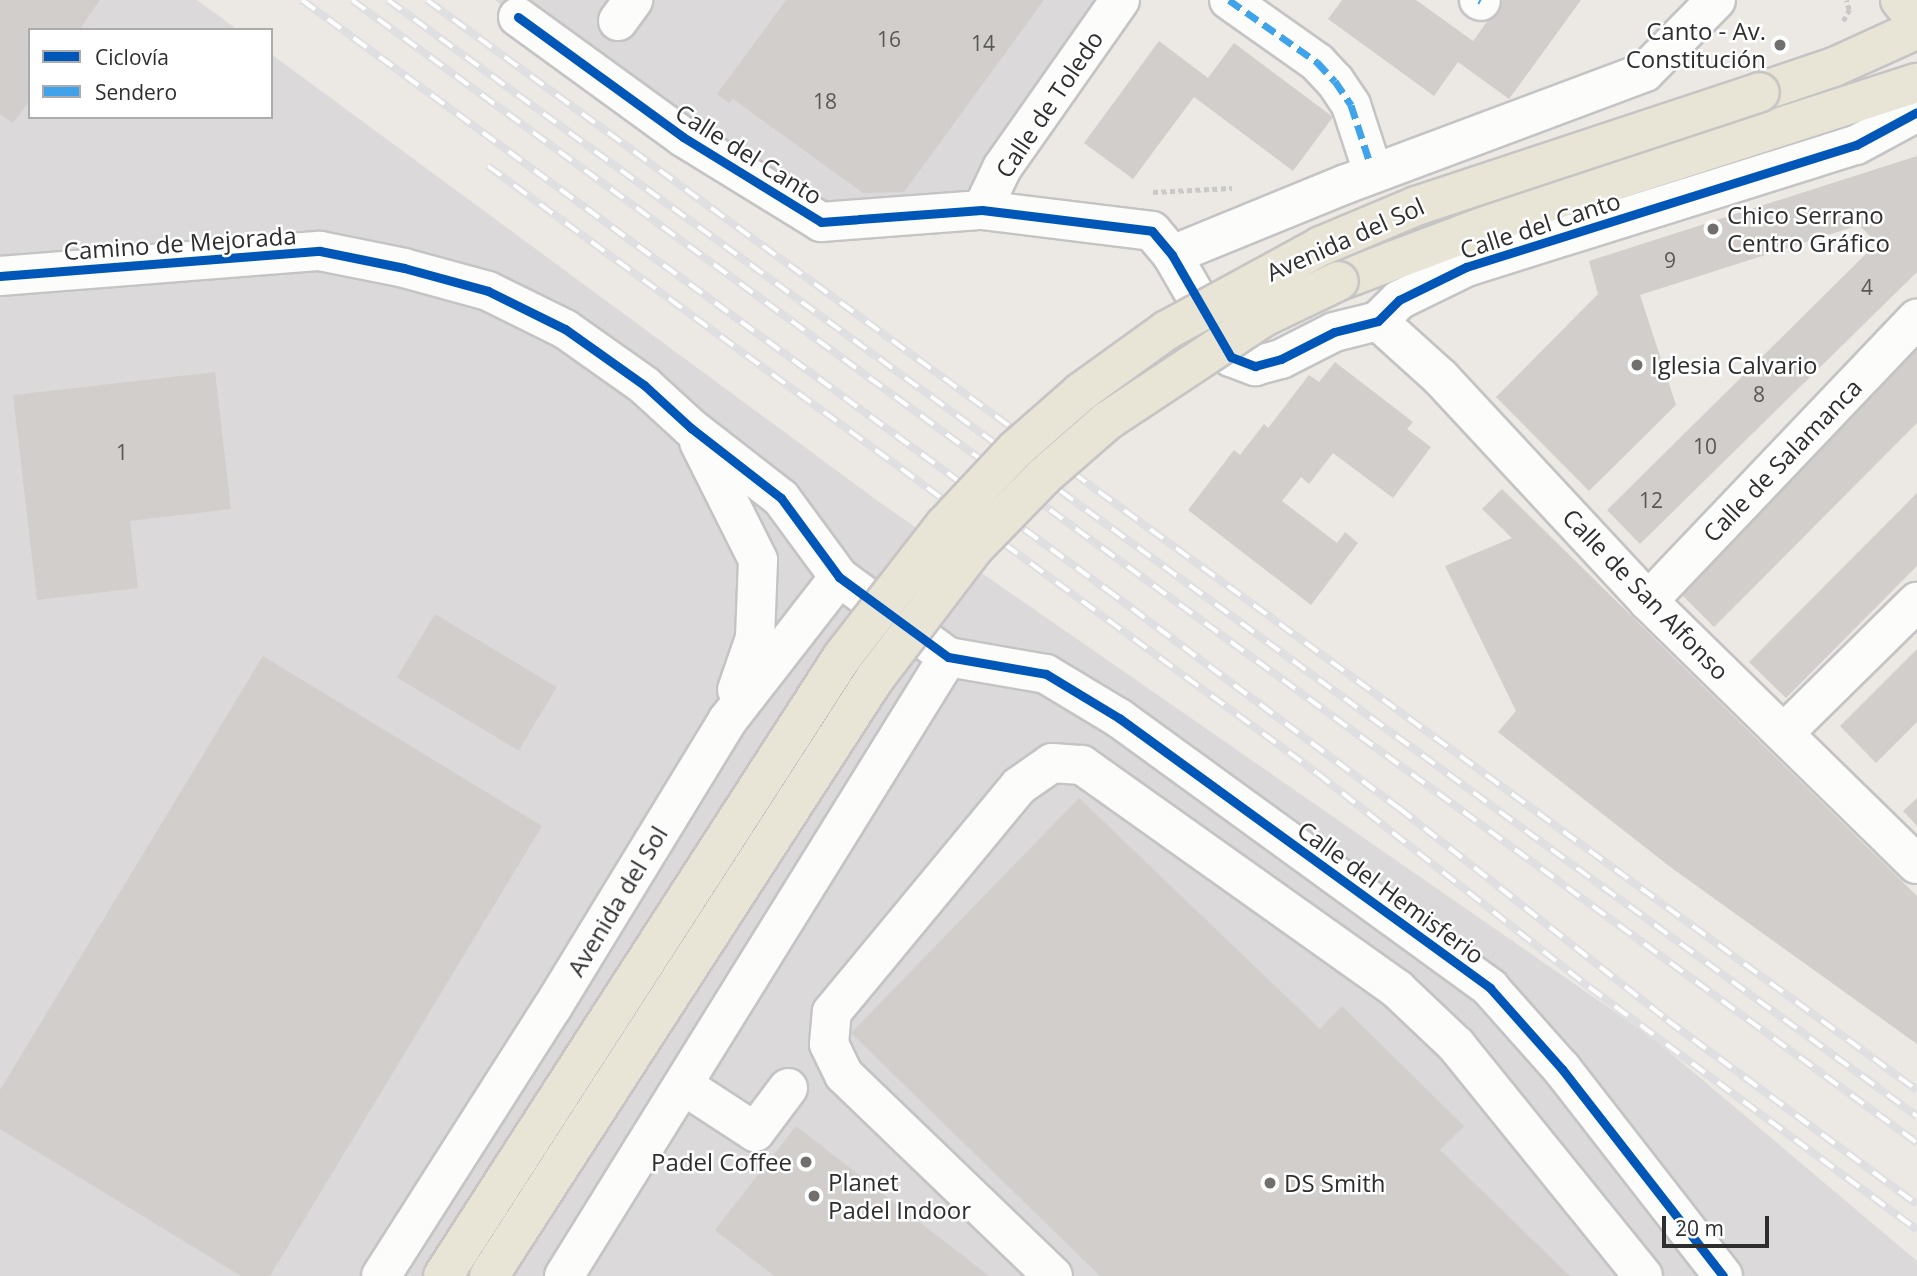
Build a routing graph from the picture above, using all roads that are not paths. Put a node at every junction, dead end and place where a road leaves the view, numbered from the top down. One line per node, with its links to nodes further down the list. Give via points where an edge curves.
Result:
1 (1121, 0): 10 (street, Calle de Toledo, via 1002,168)
2 (1229, 0): 9 (street, via 1317,62 1335,81 1351,106)
3 (1716, 0): 11 (street, via 1645,72)
4 (1909, 14): 6 (main road); 26 (main road, Avenida del Sol, bridge, via 1834,67 1416,206 1321,246 1167,330 1082,392 1015,450 936,537 842,657)
5 (518, 17): 10 (street, Calle del Canto, via 683,137 821,222)
6 (1917, 70)
7 (1917, 83): 27 (main road, Avenida del Sol, bridge, via 1445,238 1328,286 1262,318 1107,421 1044,476 974,548 912,624)
8 (1917, 112): 14 (street, Calle del Canto, via 1856,145 1466,267 1399,300)
9 (1369, 160)
10 (982, 210): 11 (street, Calle del Canto, via 1152,231)
11 (1172, 255): 14 (street, Calle del Canto, via 1231,357 1255,366 1281,359 1334,332)
12 (0, 276): 15 (street, Camino de Mejorada, via 320,251 404,268 488,291 565,329 644,386)
13 (1917, 319): 17 (street, Calle de Salamanca)
14 (1378, 321): 17 (street, Calle de San Alfonso, via 1441,378)
15 (691, 428): 16 (street, Camino de Mejorada, via 781,498); 20 (street, Camino de Mejorada, via 758,560 755,638)
16 (839, 577): 19 (street); 20 (street, Avenida del Sol)
17 (1648, 601): 21 (street, Calle de San Alfonso)
18 (1917, 602): 21 (street)
19 (948, 657): 23 (street); 31 (street, Calle del Hemisferio, via 1046,674 1119,718 1490,988 1562,1069)
20 (727, 720): 25 (street, Avenida del Sol, via 552,1009)
21 (1784, 733): 22 (street, Calle de San Alfonso)
22 (1917, 864)
23 (684, 1085): 24 (street, via 755,1132); 28 (street)
24 (788, 1088)
25 (381, 1276)
26 (443, 1276)
27 (489, 1276)
28 (564, 1276)
29 (1053, 1276): 30 (street, via 844,1075 829,1044 832,1012 1018,786 1052,763 1082,765 1397,989 1456,1045)
30 (1643, 1276)
31 (1723, 1276)

